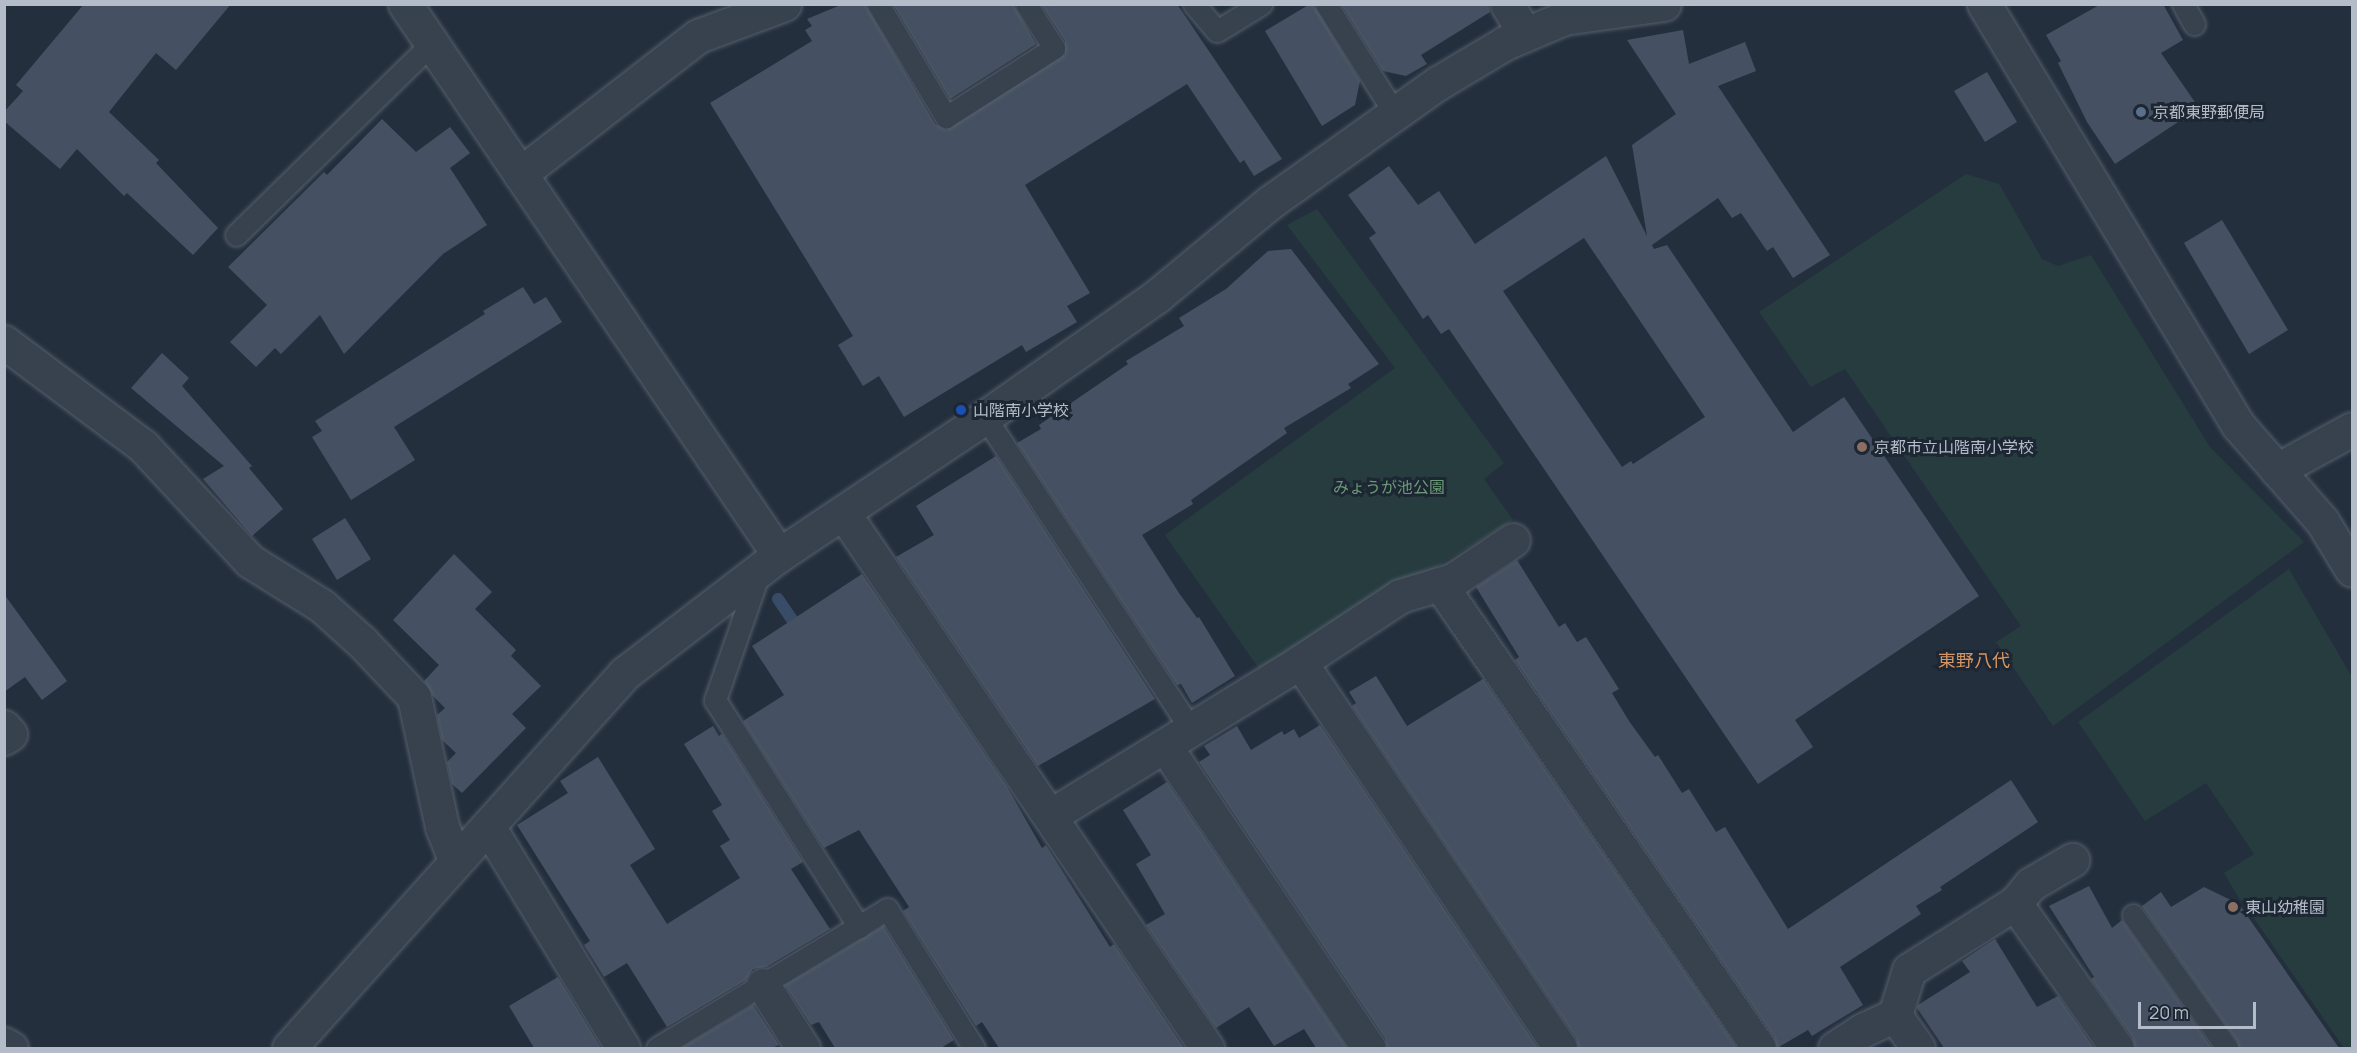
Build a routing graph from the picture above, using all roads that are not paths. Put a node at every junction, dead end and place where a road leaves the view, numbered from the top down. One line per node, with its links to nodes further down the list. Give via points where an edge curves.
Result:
1 (405, 4): 14 (street)
2 (783, 4): 16 (street, via 698,36)
3 (878, 4): 4 (lane, via 946,117 1054,48)
4 (1026, 4)
5 (1194, 4): 6 (lane, via 1217,32)
6 (1261, 4)
7 (1326, 4): 15 (lane)
8 (1507, 4): 13 (street)
9 (1664, 4): 13 (street, via 1564,18)
10 (1984, 4): 21 (street, via 2238,425)
11 (2183, 4): 12 (lane)
12 (2194, 24)
13 (1525, 34): 15 (street, via 1438,82)
14 (432, 43): 16 (street); 17 (lane)
15 (1395, 114): 19 (street, via 1269,203 1157,296)
16 (520, 174): 24 (street)
17 (236, 236)
18 (4, 342): 34 (street, via 143,446 250,561 322,606 414,697 442,827)
19 (985, 417): 22 (street); 30 (lane)
20 (2352, 429): 21 (street)
21 (2277, 470): 25 (street, via 2322,521)
22 (844, 514): 24 (street); 31 (street)
23 (1513, 540): 26 (street, via 1453,580)
24 (770, 562): 32 (street, via 625,673); 37 (lane, via 715,700)
25 (2352, 570)
26 (1440, 584): 27 (street, via 1400,596); 50 (street)
27 (1300, 662): 30 (street); 49 (street)
28 (4, 727): 29 (street, via 10,734)
29 (4, 738)
30 (1178, 738): 31 (street); 48 (street)
31 (1050, 816): 47 (street)
32 (488, 826): 34 (street); 43 (street)
33 (2072, 860): 35 (street, via 2031,884)
34 (456, 861): 41 (street)
35 (2015, 903): 39 (street, via 1909,970); 53 (street)
36 (2133, 915): 54 (lane)
37 (859, 927): 38 (lane); 46 (lane, via 887,909)
38 (764, 985): 44 (lane); 45 (street)
39 (1895, 1015): 51 (street); 52 (street)
40 (4, 1044): 42 (street)
41 (299, 1045)
42 (11, 1048)
43 (623, 1048)
44 (657, 1048)
45 (803, 1048)
46 (974, 1048)
47 (1207, 1048)
48 (1369, 1048)
49 (1560, 1048)
50 (1759, 1048)
51 (1835, 1048)
52 (1918, 1048)
53 (2117, 1048)
54 (2227, 1048)

